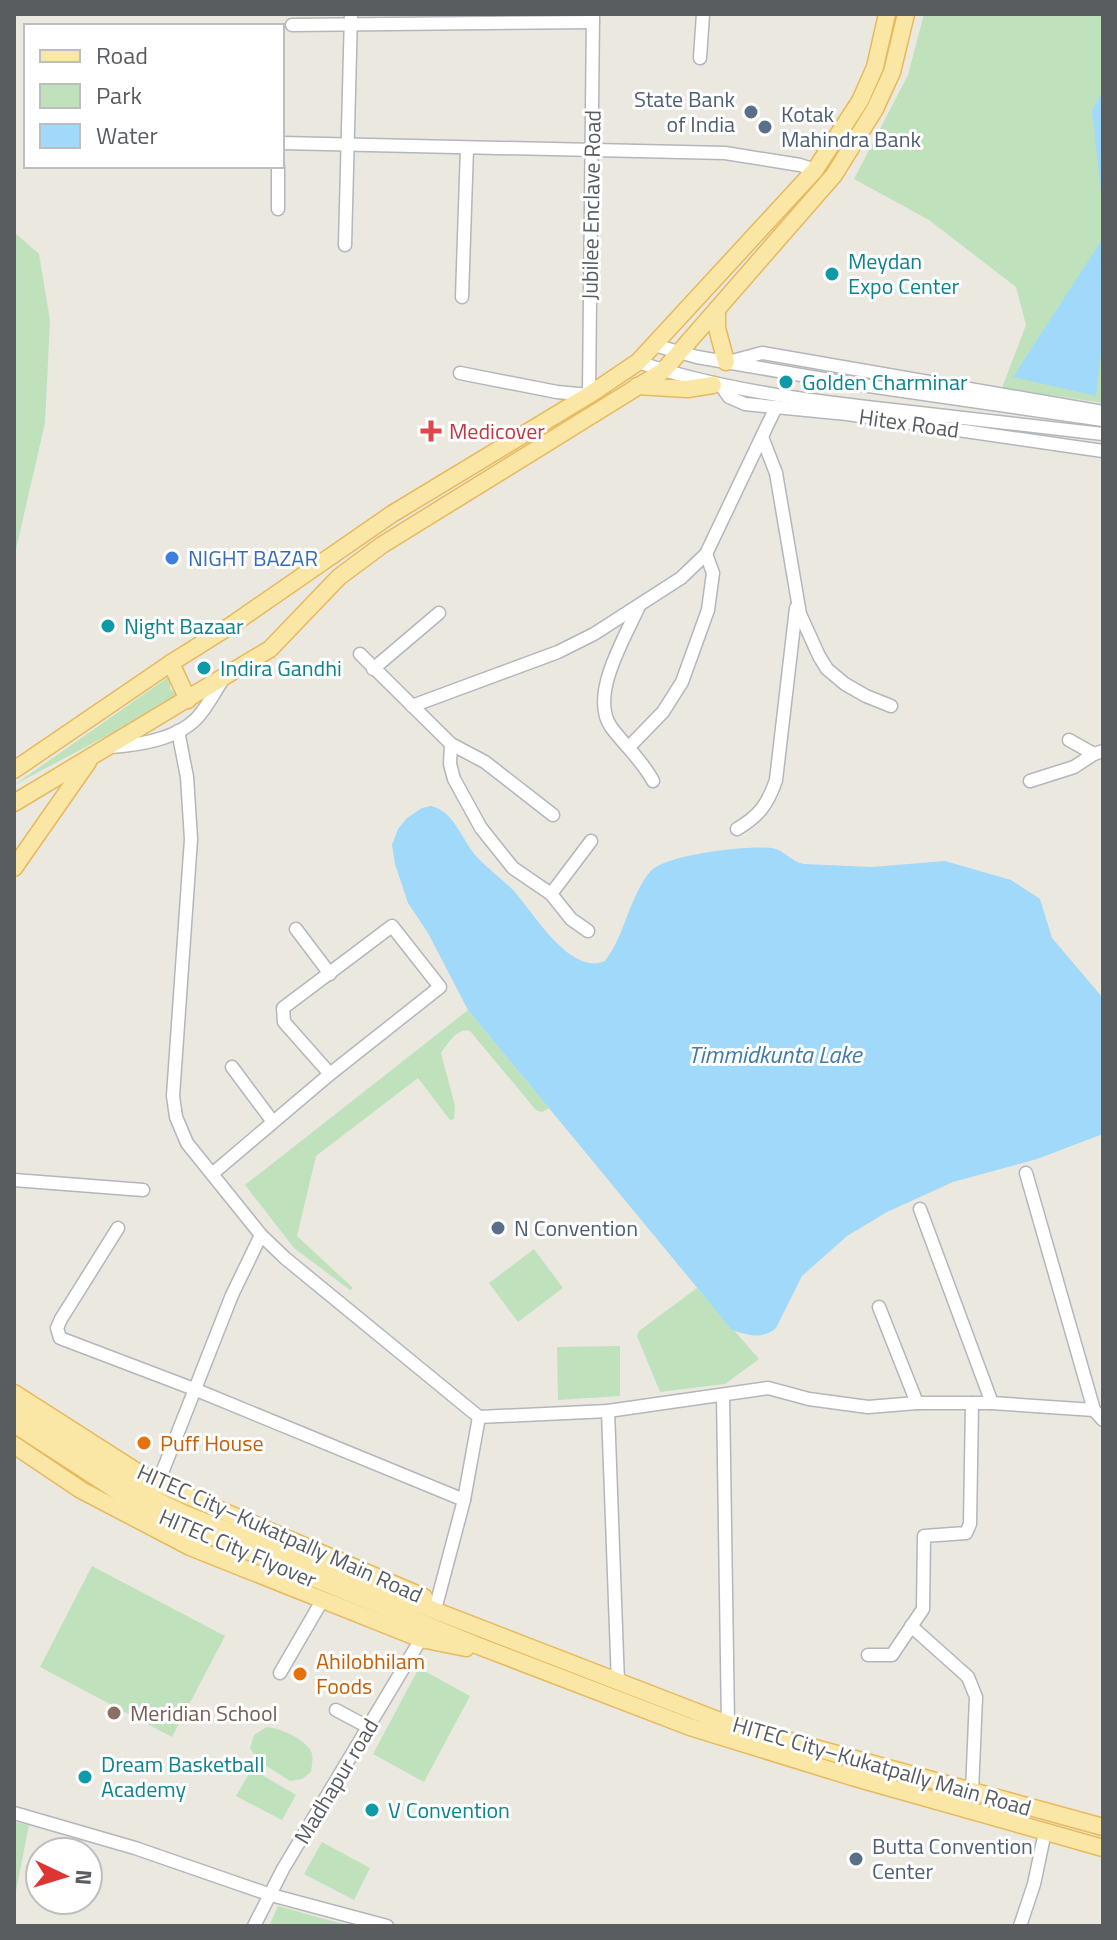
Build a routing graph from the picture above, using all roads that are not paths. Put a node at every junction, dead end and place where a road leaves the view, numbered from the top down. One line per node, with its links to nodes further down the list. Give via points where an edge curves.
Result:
1 (703, 14): 7 (street)
2 (887, 14): 13 (main road, via 875,67 860,101)
3 (906, 14): 16 (main road, via 892,72 875,109 834,175)
4 (593, 18): 5 (street); 11 (street, Jubilee Enclave Road)
5 (351, 19): 6 (street); 9 (street)
6 (292, 25)
7 (700, 58)
8 (284, 143): 9 (street)
9 (346, 146): 10 (street); 17 (street)
10 (467, 148): 11 (street); 18 (street)
11 (592, 150): 13 (street, via 725,153); 28 (street, Jubilee Enclave Road)
12 (278, 168): 14 (street)
13 (815, 170): 15 (main road)
14 (278, 209)
15 (768, 221): 16 (main road); 20 (main road)
16 (783, 234): 19 (main road)
17 (345, 245)
18 (462, 297)
19 (717, 309): 21 (main road); 23 (main road)
20 (654, 345): 21 (street, Hitex Road); 22 (main road)
21 (678, 352): 23 (street, Hitex Road); 24 (main road)
22 (638, 362): 24 (street, Hitex Road); 28 (main road)
23 (728, 362): 30 (street, Hitex Road, via 762,353); 31 (street, Hitex Road)
24 (663, 371): 26 (main road); 27 (street, Hitex Road)
25 (460, 373): 28 (street)
26 (637, 386): 27 (main road); 42 (main road, via 382,545 339,577 270,649)
27 (717, 386): 29 (street, Hitex Road, via 745,404); 32 (street, Hitex Road)
28 (589, 395): 40 (main road, via 392,514)
29 (776, 407): 33 (street); 34 (street, Hitex Road)
30 (1103, 412)
31 (1103, 420)
32 (1103, 434)
33 (762, 437): 35 (street); 36 (street, via 776,473)
34 (1103, 451)
35 (706, 554): 37 (street); 50 (street, via 713,573 708,610 682,682 663,712)
36 (797, 601): 45 (street, via 827,669); 58 (street, via 776,780 761,812)
37 (639, 606): 44 (street, via 558,652); 50 (street, via 603,704 612,728)
38 (439, 613): 41 (street)
39 (360, 654): 41 (street)
40 (171, 663): 43 (main road); 53 (main road)
41 (373, 669): 44 (street)
42 (223, 678): 43 (main road); 46 (street, via 196,719)
43 (188, 700): 49 (main road)
44 (412, 706): 48 (street)
45 (891, 706)
46 (178, 731): 49 (street, via 140,745); 69 (street, via 191,839 173,1096 187,1143)
47 (1069, 740): 51 (street)
48 (451, 744): 57 (street, via 485,762); 61 (street, via 454,779 481,828 513,868)
49 (111, 747): 52 (main road)
50 (629, 747): 54 (street)
51 (1098, 753): 55 (street)
52 (94, 754): 56 (main road); 60 (main road)
53 (14, 770)
54 (653, 781)
55 (1030, 781)
56 (14, 803)
57 (553, 815)
58 (737, 829)
59 (591, 841): 61 (street)
60 (14, 868)
61 (551, 894): 63 (street)
62 (296, 929): 64 (street)
63 (588, 931)
64 (330, 974): 66 (street, via 283,1008 282,1016); 66 (street, via 392,926 440,987)
65 (232, 1067): 67 (street)
66 (330, 1074): 67 (street)
67 (273, 1122): 69 (street)
68 (1026, 1173): 84 (street)
69 (212, 1174): 74 (street)
70 (14, 1180): 71 (street)
71 (143, 1190)
72 (920, 1209): 81 (street)
73 (118, 1228): 76 (street, via 61,1319 60,1338)
74 (261, 1235): 76 (street); 85 (street)
75 (879, 1307): 79 (street)
76 (194, 1389): 88 (street); 89 (street)
77 (14, 1393): 88 (main road, HITEC City–Kukatpally Main Road)
78 (723, 1395): 79 (street, via 768,1388 868,1407); 83 (street); 101 (street)
79 (917, 1403): 80 (street)
80 (972, 1403): 81 (street); 93 (street, via 970,1524 963,1535 924,1536 923,1609)
81 (992, 1403): 84 (street)
82 (14, 1409): 90 (main road, HITEC City Flyover, via 158,1501)
83 (608, 1411): 85 (street); 99 (street)
84 (1099, 1415)
85 (479, 1417): 89 (street)
86 (14, 1424): 90 (main road, HITEC City Flyover, via 145,1509)
87 (14, 1445): 91 (main road, HITEC City–Kukatpally Main Road, via 81,1490 190,1547)
88 (158, 1483): 92 (main road, HITEC City–Kukatpally Main Road)
89 (464, 1500): 92 (street)
90 (284, 1560): 94 (main road, HITEC City Flyover); 96 (main road, HITEC City Flyover)
91 (323, 1599): 95 (main road, HITEC City–Kukatpally Main Road); 98 (street)
92 (437, 1602): 94 (main road, HITEC City–Kukatpally Main Road)
93 (911, 1626): 97 (street, via 892,1655); 103 (street, via 968,1677 976,1697)
94 (477, 1627): 99 (main road, HITEC City–Kukatpally Main Road)
95 (421, 1639): 96 (main road, HITEC City–Kukatpally Main Road, via 457,1647); 102 (street, Madhapur road)
96 (476, 1645): 106 (main road, HITEC City–Kukatpally Main Road, via 690,1727)
97 (868, 1655)
98 (280, 1673)
99 (618, 1683): 101 (main road, HITEC City–Kukatpally Main Road)
100 (336, 1710): 102 (street)
101 (728, 1724): 103 (main road, HITEC City–Kukatpally Main Road)
102 (368, 1727): 108 (street, Madhapur road)
103 (972, 1792): 105 (main road, HITEC City–Kukatpally Main Road)
104 (14, 1813): 108 (street)
105 (1103, 1827)
106 (1045, 1832): 107 (main road, HITEC City–Kukatpally Main Road); 111 (street)
107 (1103, 1848)
108 (271, 1895): 109 (street, Madhapur road); 110 (street)
109 (254, 1926)
110 (387, 1926)
111 (1020, 1926)

